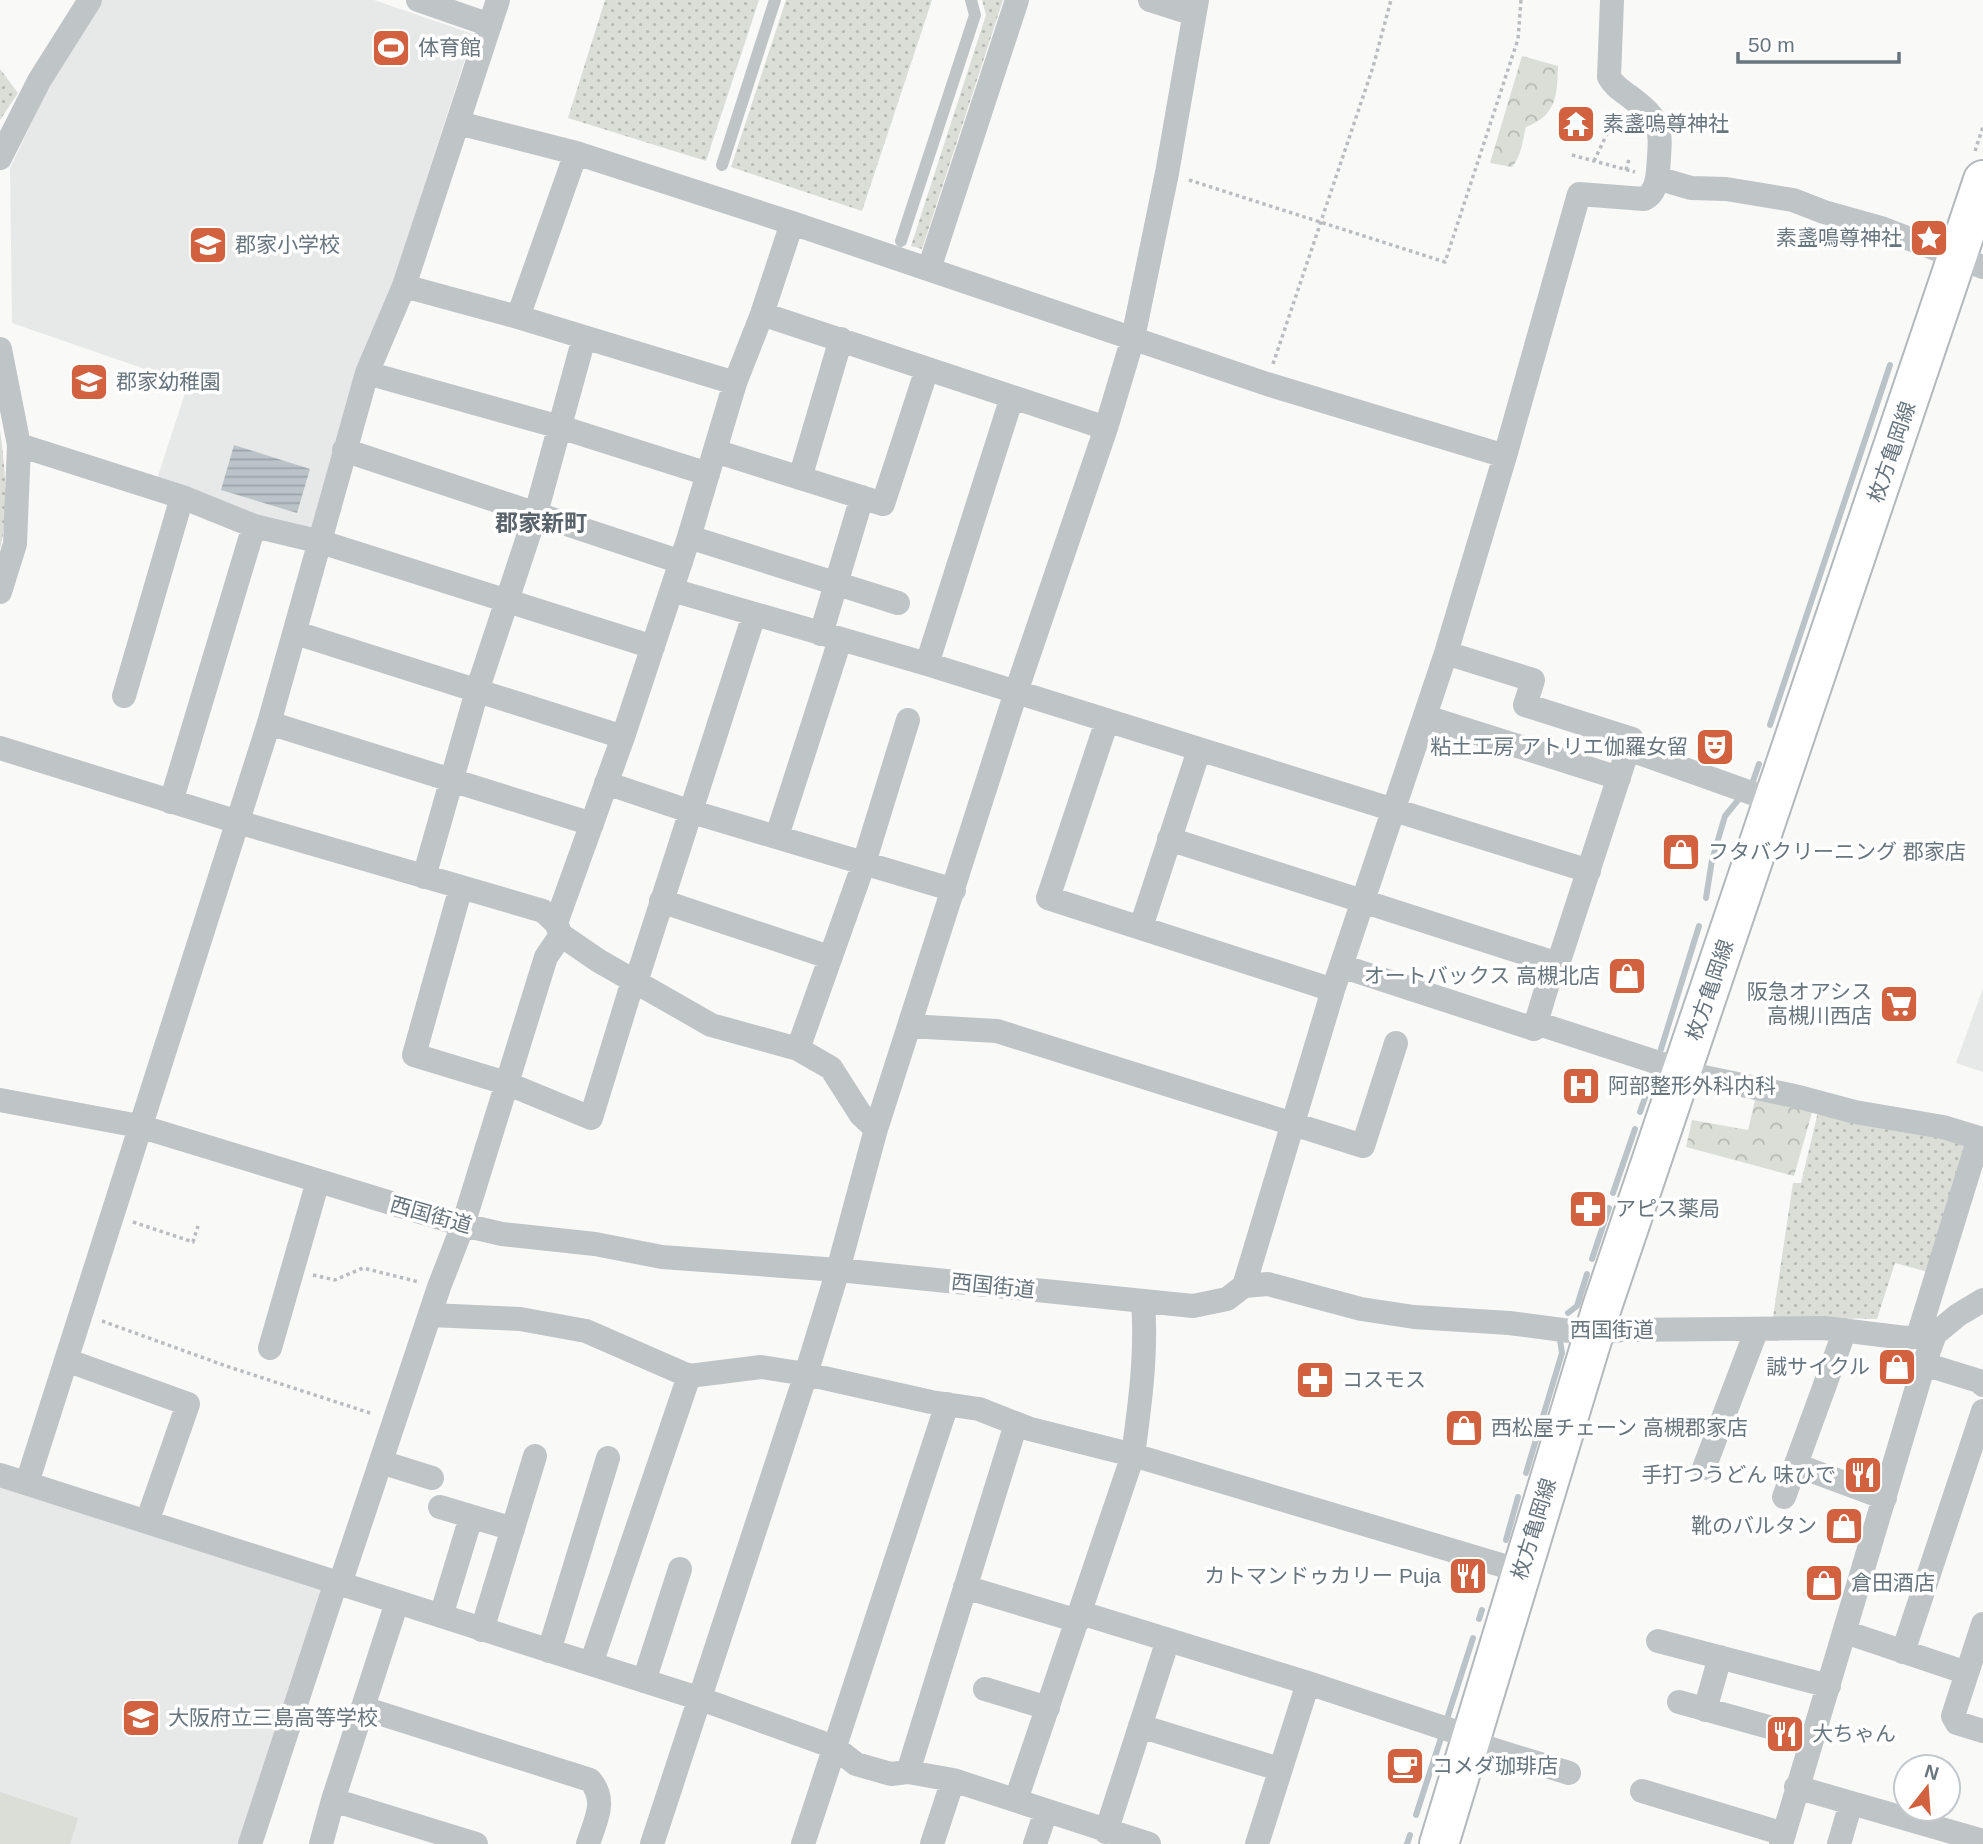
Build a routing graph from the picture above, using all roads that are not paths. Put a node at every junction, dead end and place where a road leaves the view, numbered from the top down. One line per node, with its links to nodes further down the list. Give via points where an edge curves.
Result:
1 (90, 0): 13 (street, via 25,103)
2 (418, 0): 10 (street)
3 (498, 0): 10 (street)
4 (775, 0): 14 (lane)
5 (971, 0): 18 (lane, via 975,15)
6 (1017, 0): 20 (street)
7 (1150, 0): 9 (street)
8 (1612, 0): 15 (street, via 1609,77 1657,124)
9 (1196, 7): 25 (street)
10 (490, 25): 11 (street)
11 (458, 123): 12 (street); 21 (street)
12 (576, 153): 17 (street); 23 (street)
13 (0, 158)
14 (722, 164)
15 (1657, 178): 19 (street, via 1691,188 1793,200); 36 (street, via 1652,193 1644,199 1579,194)
16 (1983, 180): 19 (main road, 枚方亀岡線)
17 (792, 223): 20 (street); 22 (street)
18 (901, 241)
19 (1970, 262): 71 (main road, 枚方亀岡線)
20 (929, 269): 25 (street)
21 (404, 286): 23 (street); 29 (street)
22 (762, 314): 26 (street); 30 (street)
23 (518, 317): 24 (street)
24 (584, 338): 30 (street); 32 (street)
25 (1133, 338): 33 (street); 36 (street)
26 (841, 339): 28 (street); 38 (street)
27 (0, 349): 34 (street)
28 (927, 369): 31 (street); 40 (street, via 883,504)
29 (367, 373): 32 (street); 35 (street)
30 (735, 383): 37 (street)
31 (1012, 397): 33 (street); 56 (street)
32 (560, 427): 37 (street); 41 (street)
33 (1106, 428): 58 (street)
34 (19, 445): 39 (street); 48 (street, via 15,544)
35 (344, 450): 41 (street); 44 (street)
36 (1505, 456): 55 (street)
37 (711, 462): 38 (street); 43 (street)
38 (800, 478): 40 (street)
39 (182, 497): 42 (street); 59 (street)
40 (862, 497): 46 (street)
41 (536, 513): 45 (street); 49 (street)
42 (254, 526): 44 (street); 72 (street)
43 (689, 537): 45 (street); 46 (street)
44 (321, 542): 49 (street); 52 (street)
45 (681, 562): 47 (street)
46 (838, 583): 50 (street); 53 (street)
47 (672, 590): 51 (street); 54 (street)
48 (0, 592)
49 (508, 601): 54 (street); 57 (street)
50 (898, 603)
51 (754, 615): 53 (street); 74 (street)
52 (296, 633): 57 (street); 63 (street)
53 (831, 637): 56 (street); 77 (street)
54 (653, 647): 64 (street)
55 (1446, 653): 60 (street); 65 (street, via 1533,680 1525,705 1632,739)
56 (927, 664): 58 (street)
57 (477, 691): 64 (street); 69 (street)
58 (1016, 692): 62 (street); 83 (street)
59 (124, 696)
60 (1426, 717): 68 (street); 73 (street)
61 (908, 720): 79 (street)
62 (1107, 721): 66 (street); 86 (street, via 1048,898)
63 (270, 723): 69 (street); 75 (street)
64 (623, 737): 70 (street)
65 (1628, 748): 68 (street); 71 (street)
66 (1199, 750): 73 (street); 78 (street)
67 (2, 753): 72 (street)
68 (1619, 778): 80 (street)
69 (452, 780): 76 (street); 81 (street)
70 (607, 783): 74 (street); 76 (street)
71 (1774, 801): 97 (main road, 枚方亀岡線)
72 (171, 802): 75 (street)
73 (1393, 809): 80 (street); 85 (street)
74 (689, 811): 77 (street); 84 (street)
75 (238, 822): 81 (street); 101 (street)
76 (592, 824): 87 (street)
77 (777, 836): 79 (street)
78 (1170, 839): 85 (street); 86 (street)
79 (864, 863): 83 (street); 88 (street)
80 (1589, 871): 89 (street, via 1558,964)
81 (424, 877): 82 (street)
82 (461, 887): 87 (street, via 543,911); 98 (street, via 414,1055)
83 (954, 890): 94 (street)
84 (661, 901): 88 (street); 91 (street)
85 (1362, 901): 89 (street); 90 (street)
86 (1141, 927): 92 (street)
87 (558, 929): 91 (street); 98 (street)
88 (829, 957): 96 (street)
89 (1554, 963): 93 (street)
90 (1341, 966): 92 (street); 93 (street, via 1534,1029)
91 (635, 982): 96 (street, via 711,1025); 98 (street, via 591,1118)
92 (1333, 990): 100 (street)
93 (1536, 1023): 97 (street)
94 (909, 1026): 100 (street, via 997,1031); 102 (street)
95 (1396, 1043): 100 (street, via 1363,1146)
96 (798, 1049): 102 (street, via 831,1068 861,1115)
97 (1682, 1071): 112 (main road, 枚方亀岡線); 113 (street, via 1856,1112 1943,1126 1979,1138)
98 (506, 1083): 104 (street)
99 (0, 1100): 101 (street, 西国街道)
100 (1292, 1124): 106 (street)
101 (139, 1126): 103 (street, 西国街道); 115 (street)
102 (876, 1129): 105 (street)
103 (318, 1181): 104 (street, 西国街道); 114 (street)
104 (463, 1225): 105 (street, 西国街道, via 662,1256); 109 (street)
105 (838, 1270): 108 (street, 西国街道); 117 (street)
106 (1244, 1286): 108 (street, 西国街道, via 1227,1298 1193,1306); 112 (street, 西国街道, via 1268,1284 1362,1309 1414,1317)
107 (1983, 1300): 113 (street)
108 (1143, 1302): 123 (street, via 1140,1408)
109 (430, 1315): 118 (street, via 520,1319 586,1331); 126 (street)
110 (1757, 1329): 111 (street, 西国街道); 112 (street, 西国街道); 128 (street)
111 (1845, 1330): 113 (street, 西国街道, via 1906,1338); 127 (street)
112 (1593, 1334): 139 (main road, 枚方亀岡線)
113 (1926, 1335): 116 (street)
114 (270, 1348)
115 (66, 1360): 131 (street); 136 (street, via 188,1404)
116 (1924, 1364): 119 (street); 133 (street)
117 (806, 1374): 118 (street, via 761,1367); 120 (street); 159 (street)
118 (689, 1376): 153 (street)
119 (1983, 1385)
120 (947, 1404): 122 (street, via 979,1409); 168 (street)
121 (1983, 1411): 151 (street)
122 (1016, 1424): 123 (street); 141 (street)
123 (1133, 1455): 139 (street); 144 (street)
124 (536, 1456): 137 (street)
125 (608, 1458): 150 (street)
126 (381, 1462): 130 (street); 140 (street, via 344,1574)
127 (1796, 1465): 132 (street); 133 (street)
128 (1704, 1468)
129 (0, 1475): 131 (street)
130 (432, 1478)
131 (27, 1483): 136 (street)
132 (1784, 1497)
133 (1885, 1498): 147 (street)
134 (440, 1507): 135 (street)
135 (471, 1517): 137 (street); 143 (street)
136 (147, 1522): 140 (street)
137 (513, 1529): 146 (street)
138 (680, 1569): 155 (street)
139 (1521, 1571): 167 (main road, 枚方亀岡線)
140 (336, 1582): 142 (street); 182 (street)
141 (965, 1587): 144 (street); 170 (street)
142 (397, 1602): 143 (street); 162 (street)
143 (441, 1616): 146 (street)
144 (1079, 1617): 148 (street); 161 (street)
145 (1983, 1624): 154 (street)
146 (482, 1630): 150 (street)
147 (1845, 1632): 151 (street); 157 (street)
148 (1168, 1640): 156 (street); 164 (street)
149 (1658, 1641): 152 (street)
150 (549, 1651): 153 (street)
151 (1903, 1652): 154 (street)
152 (1720, 1657): 157 (street); 163 (street)
153 (591, 1664): 155 (street)
154 (1967, 1673): 165 (street, via 1953,1716 1957,1723)
155 (644, 1681): 159 (street)
156 (1308, 1684): 167 (street); 169 (street)
157 (1829, 1686): 166 (street)
158 (985, 1689): 161 (street)
159 (701, 1699): 168 (street); 186 (street)
160 (1679, 1702): 163 (street)
161 (1048, 1708): 176 (street)
162 (363, 1709): 175 (street); 185 (street, via 590,1780 601,1800)
163 (1705, 1710): 166 (street)
164 (1140, 1726): 169 (street); 180 (street)
165 (1983, 1731)
166 (1812, 1739): 173 (street)
167 (1471, 1740): 171 (street); 191 (main road, 枚方亀岡線)
168 (834, 1746): 170 (street, via 856,1764 891,1774); 187 (street)
169 (1279, 1769): 190 (street)
170 (908, 1772): 172 (street)
171 (1569, 1773)
172 (953, 1780): 176 (street); 188 (street)
173 (1796, 1787): 177 (street); 179 (street)
174 (1642, 1791): 179 (street)
175 (333, 1800): 183 (street); 184 (street)
176 (1016, 1800): 178 (street)
177 (1851, 1803): 181 (street); 192 (street)
178 (1046, 1811): 180 (street); 189 (street)
179 (1782, 1839)
180 (1128, 1840)
181 (1983, 1841)
182 (250, 1844)
183 (321, 1844)
184 (476, 1844)
185 (587, 1844)
186 (652, 1844)
187 (803, 1844)
188 (932, 1844)
189 (1035, 1844)
190 (1257, 1844)
191 (1440, 1844)
192 (1839, 1844)

